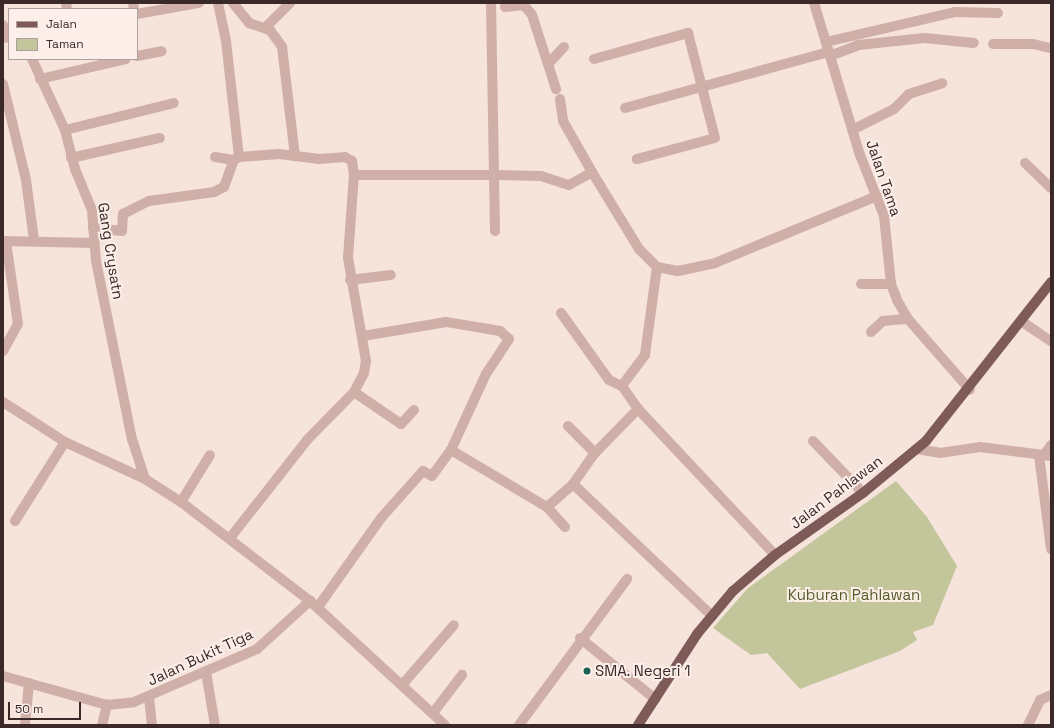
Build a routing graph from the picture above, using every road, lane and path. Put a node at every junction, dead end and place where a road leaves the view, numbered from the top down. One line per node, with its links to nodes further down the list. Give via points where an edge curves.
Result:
1 (199, 3): 7 (street)
2 (218, 3): 39 (street, via 226,40)
3 (233, 3): 12 (street, via 249,23)
4 (290, 3): 12 (street, via 268,22)
5 (491, 3): 44 (street)
6 (814, 3): 18 (street, Jalan Tama)
7 (186, 4): 10 (street)
8 (505, 6): 24 (street, via 527,7)
9 (998, 13): 18 (street, via 956,12)
10 (138, 14)
11 (3, 25): 13 (street)
12 (269, 30): 36 (street, via 282,47)
13 (6, 38)
14 (974, 43): 18 (street, via 925,38)
15 (993, 44): 17 (street, via 1033,44)
16 (564, 47): 24 (street)
17 (1051, 48)
18 (828, 50): 28 (street); 34 (street, Jalan Tama)
19 (162, 51): 20 (street)
20 (138, 56)
21 (594, 59): 28 (street, via 688,34)
22 (32, 60): 25 (street, Gang Crysatn)
23 (122, 60): 25 (street)
24 (549, 63): 29 (street)
25 (40, 79): 33 (street, Gang Crysatn)
26 (942, 83): 34 (street, via 909,94 894,109)
27 (3, 84): 49 (street, via 26,180)
28 (702, 87): 32 (street); 40 (street, via 715,138)
29 (556, 89)
30 (560, 99): 42 (street, via 563,121)
31 (174, 103): 33 (street)
32 (625, 108)
33 (65, 130): 38 (street, Gang Crysatn)
34 (852, 130): 46 (street, Jalan Tama)
35 (160, 138): 38 (street)
36 (295, 156): 39 (street); 43 (street, via 349,158)
37 (215, 157): 39 (street)
38 (71, 158): 47 (street, Gang Crysatn, via 92,210)
39 (236, 158): 47 (street, via 224,187 142,204 123,214 122,231)
40 (637, 159)
41 (1025, 164): 45 (street)
42 (592, 172): 44 (street, via 569,185 541,176); 52 (street, via 639,249)
43 (354, 175): 44 (street); 54 (street, via 348,228)
44 (494, 175): 48 (street)
45 (1051, 188)
46 (878, 196): 52 (street, via 715,263 678,271); 57 (street, Jalan Tama, via 884,216)
47 (93, 228): 51 (street, Gang Crysatn)
48 (494, 231)
49 (34, 240): 50 (street); 51 (street)
50 (4, 242): 64 (street, via 18,324)
51 (93, 243): 80 (street, Gang Crysatn, via 132,439)
52 (657, 267): 65 (street, via 645,355)
53 (391, 275): 54 (street)
54 (350, 280): 62 (street)
55 (1051, 282): 60 (main road, Jalan Pahlawan)
56 (861, 284): 57 (street)
57 (891, 284): 59 (street, Jalan Tama)
58 (561, 313): 65 (street, via 609,380)
59 (908, 319): 61 (street, via 883,321); 66 (street, Jalan Tama)
60 (1021, 321): 63 (street); 66 (main road, Jalan Pahlawan)
61 (871, 332)
62 (363, 336): 67 (street, via 366,361); 76 (street, via 446,322 500,331 508,337 508,344 486,374)
63 (1051, 341)
64 (3, 351)
65 (622, 386): 69 (street)
66 (970, 390): 75 (main road, Jalan Pahlawan)
67 (354, 392): 70 (street, via 401,424); 87 (street, via 307,440)
68 (3, 402): 73 (street)
69 (638, 408): 77 (street); 89 (street)
70 (414, 410)
71 (568, 426): 77 (street)
72 (813, 441): 82 (street)
73 (65, 442): 80 (street); 85 (street)
74 (1051, 445): 79 (street)
75 (916, 449): 79 (street, via 940,453 980,447); 82 (main road, Jalan Pahlawan)
76 (452, 450): 84 (street); 92 (street, via 432,476 423,471 381,518)
77 (595, 453): 81 (street)
78 (210, 455): 83 (street)
79 (1045, 455): 88 (street)
80 (145, 479): 83 (street)
81 (573, 484): 84 (street); 93 (street)
82 (863, 493): 89 (main road, Jalan Pahlawan)
83 (181, 502): 87 (street)
84 (547, 507): 86 (street)
85 (15, 521)
86 (564, 527)
87 (230, 538): 91 (street)
88 (1051, 549)
89 (775, 555): 93 (main road, Jalan Pahlawan, via 732,591)
90 (627, 579): 95 (street)
91 (310, 601): 92 (street); 96 (street, Jalan Bukit Tiga, via 268,642)
92 (318, 607): 100 (street)
93 (712, 616): 103 (main road, Jalan Pahlawan)
94 (454, 625): 100 (street)
95 (580, 638): 103 (street); 111 (street)
96 (206, 672): 102 (street, Jalan Bukit Tiga); 109 (street)
97 (462, 674): 105 (street)
98 (3, 676): 99 (street, Jalan Bukit Tiga)
99 (29, 683): 104 (street, Jalan Bukit Tiga); 106 (street)
100 (402, 684): 105 (street)
101 (1051, 695): 113 (street, via 1040,700)
102 (149, 697): 104 (street, Jalan Bukit Tiga); 108 (street)
103 (655, 699): 112 (main road, Jalan Pahlawan)
104 (107, 705): 107 (street)
105 (435, 710): 110 (street)
106 (25, 725)
107 (102, 725)
108 (152, 725)
109 (215, 725)
110 (445, 725)
111 (519, 725)
112 (638, 725)
113 (1028, 725)

